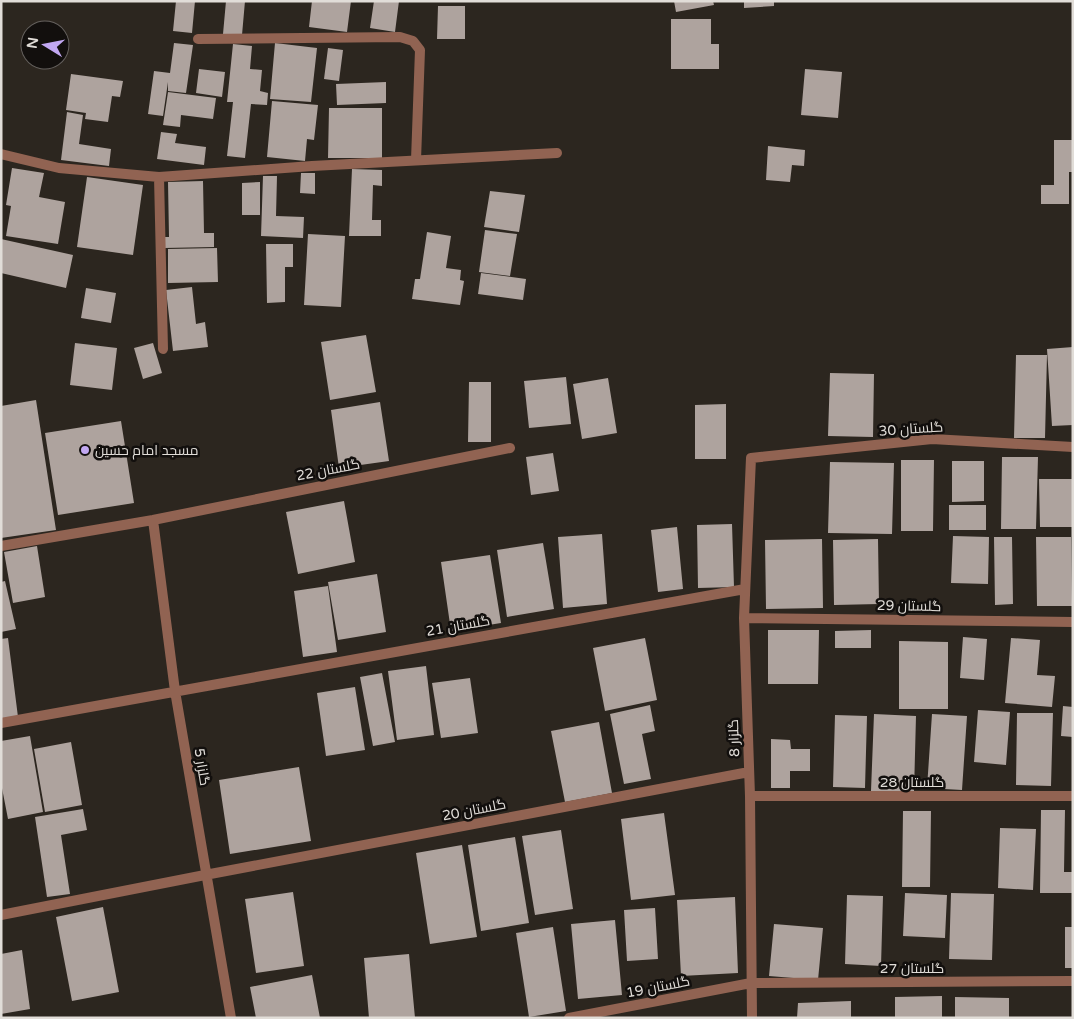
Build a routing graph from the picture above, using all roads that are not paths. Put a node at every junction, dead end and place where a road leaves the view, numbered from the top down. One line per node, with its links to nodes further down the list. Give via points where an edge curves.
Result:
1 (198, 39): 4 (street, via 400,37 413,41 420,50)
2 (557, 152): 4 (street)
3 (1, 154): 5 (street, via 58,168)
4 (416, 160): 5 (street)
5 (159, 178): 6 (street)
6 (163, 349)
7 (1073, 447): 9 (street, گلستان 30, via 932,439)
8 (510, 448): 10 (street, گلستان 22)
9 (751, 458): 12 (street, گلزار 8)
10 (153, 520): 11 (street, گلستان 22); 15 (street, گلزار 5)
11 (1, 546)
12 (745, 589): 13 (street, گلزار 8); 15 (street, گلستان 21)
13 (744, 618): 14 (street, گلستان 29); 17 (street, گلزار 8)
14 (1073, 622)
15 (175, 691): 16 (street, گلستان 21); 20 (street, گلزار 5)
16 (1, 723)
17 (748, 772): 18 (street, گلزار 8); 20 (street, گلستان 20)
18 (750, 796): 19 (street, گلستان 28); 23 (street, گلزار 8)
19 (1073, 796)
20 (205, 875): 21 (street, گلستان 20); 24 (street, گلزار 5)
21 (1, 915)
22 (1073, 981): 23 (street, گلستان 27)
23 (751, 983): 25 (street, گلستان 19); 26 (street, گلزار 8)
24 (231, 1018)
25 (570, 1018)
26 (752, 1018)

